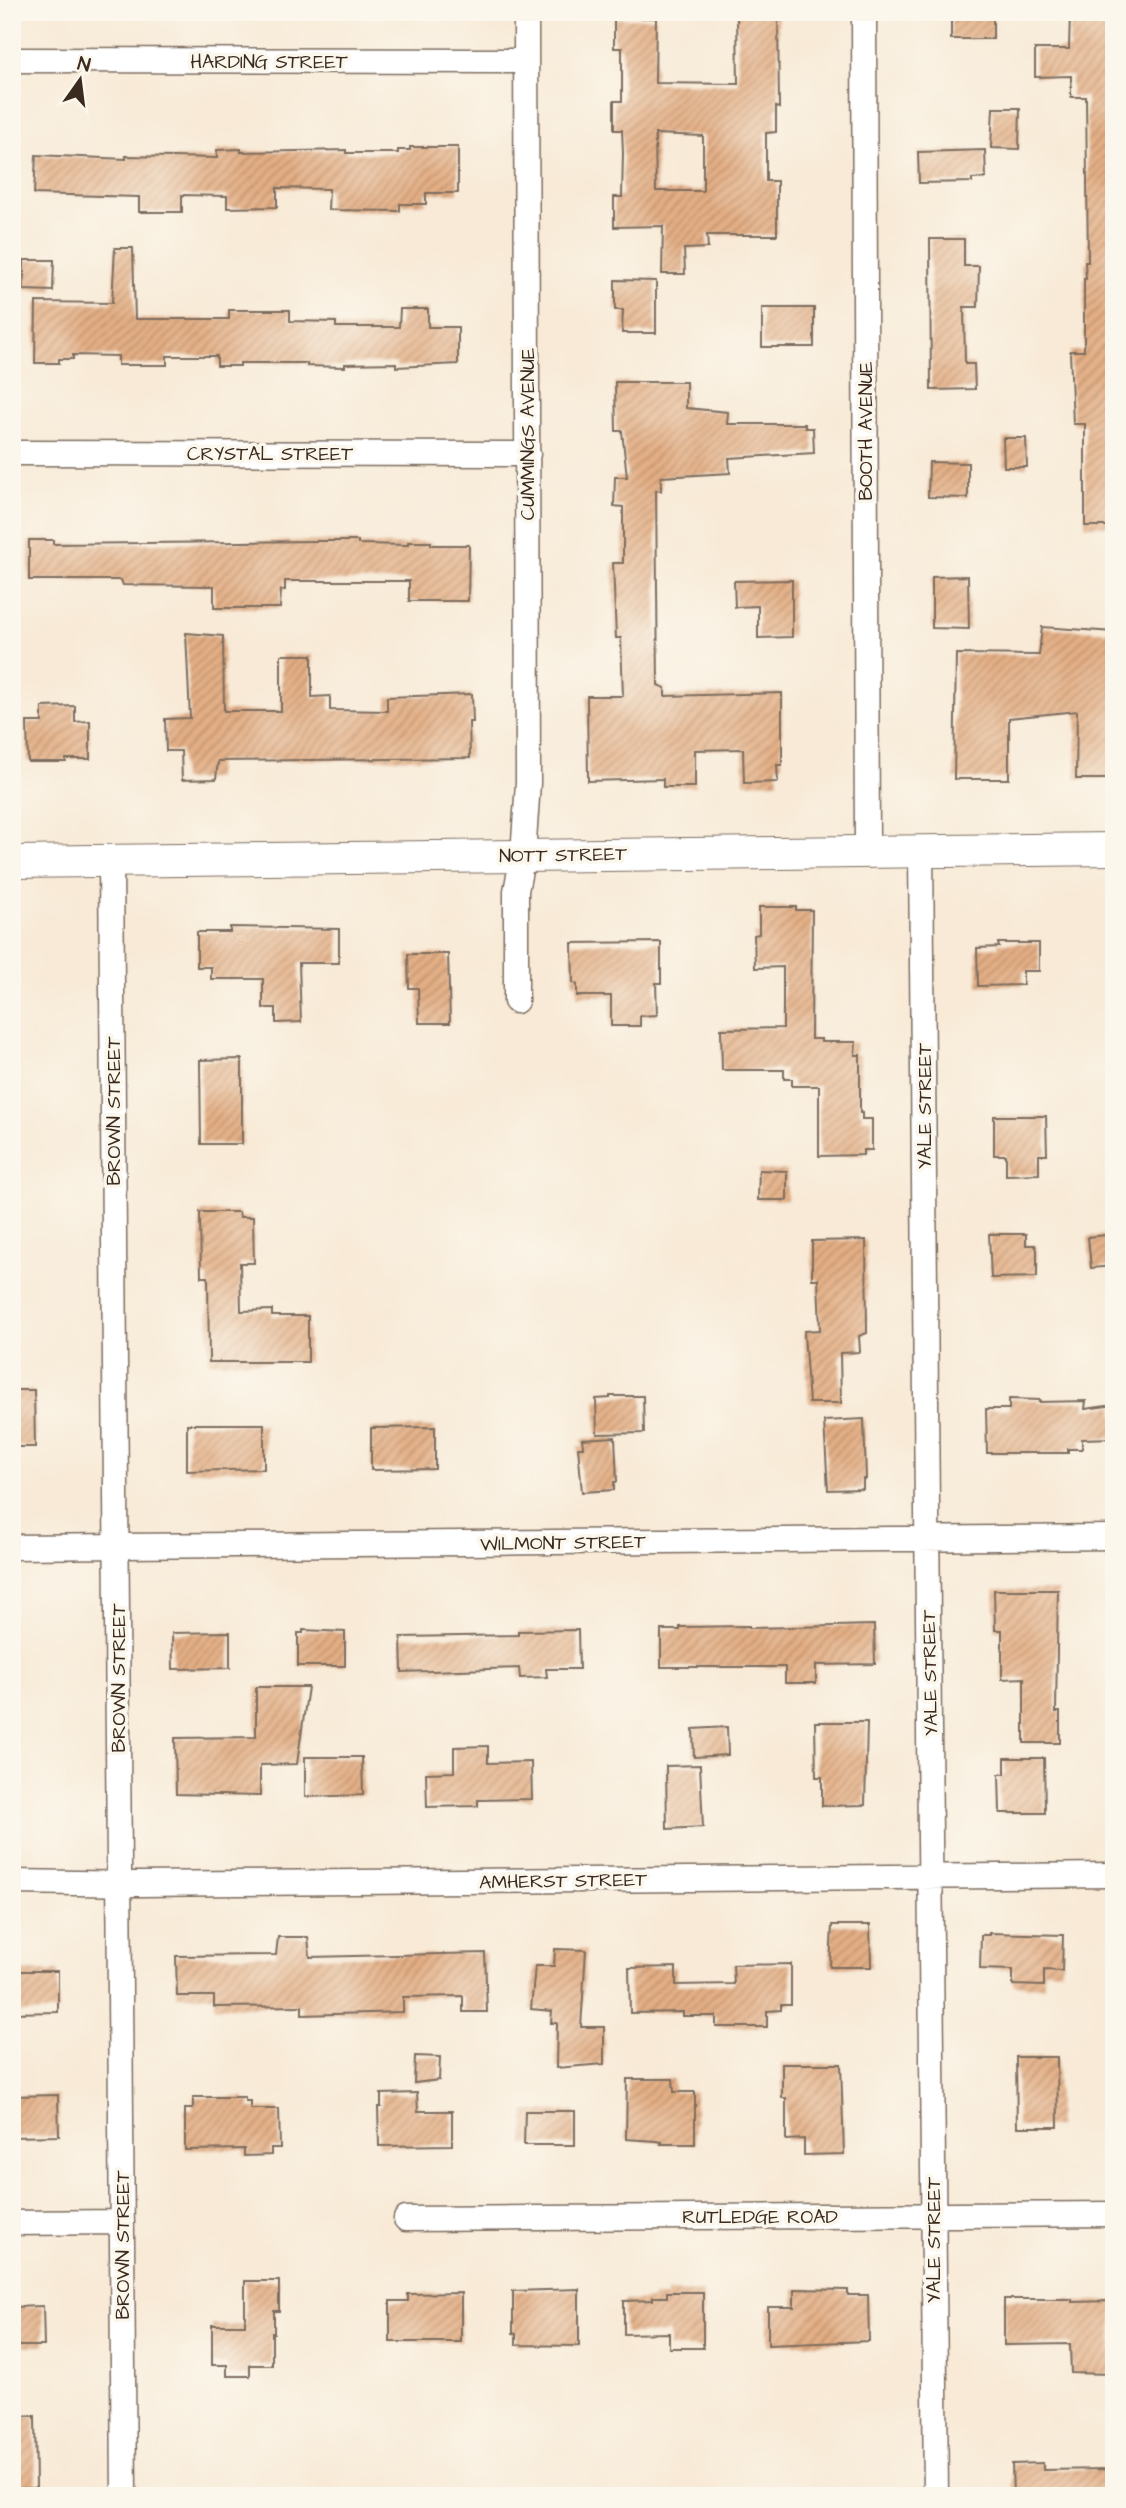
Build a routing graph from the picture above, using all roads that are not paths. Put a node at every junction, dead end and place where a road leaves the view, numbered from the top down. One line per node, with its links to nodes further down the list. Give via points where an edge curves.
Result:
1 (526, 12): 4 (street, CUMMINGS AVENUE)
2 (864, 12): 9 (street, BOOTH AVENUE)
3 (12, 60): 4 (street, HARDING STREET)
4 (526, 61): 6 (street, CUMMINGS AVENUE)
5 (12, 453): 6 (street, CRYSTAL STREET)
6 (528, 454): 10 (street, CUMMINGS AVENUE, via 528,783)
7 (1114, 849): 8 (street, NOTT STREET)
8 (921, 850): 9 (street, NOTT STREET); 15 (street, YALE STREET)
9 (867, 851): 10 (street, NOTT STREET)
10 (523, 855): 11 (street, NOTT STREET); 13 (street, CUMMINGS AVENUE, via 515,900)
11 (111, 861): 12 (street, NOTT STREET); 17 (street, BROWN STREET)
12 (12, 862)
13 (516, 1001)
14 (1114, 1537): 15 (street, WILMONT STREET)
15 (927, 1538): 17 (street, WILMONT STREET); 19 (street, YALE STREET)
16 (12, 1546): 17 (street, WILMONT STREET)
17 (117, 1546): 21 (street, BROWN STREET)
18 (1114, 1875): 19 (street, AMHERST STREET)
19 (930, 1877): 21 (street, AMHERST STREET); 23 (street, YALE STREET)
20 (12, 1882): 21 (street, AMHERST STREET)
21 (119, 1884): 26 (street, BROWN STREET)
22 (1114, 2214): 23 (street, RUTLEDGE ROAD)
23 (933, 2215): 24 (street, RUTLEDGE ROAD); 28 (street, YALE STREET)
24 (406, 2219)
25 (12, 2222): 26 (street)
26 (122, 2222): 27 (street, BROWN STREET)
27 (124, 2496)
28 (936, 2496)

